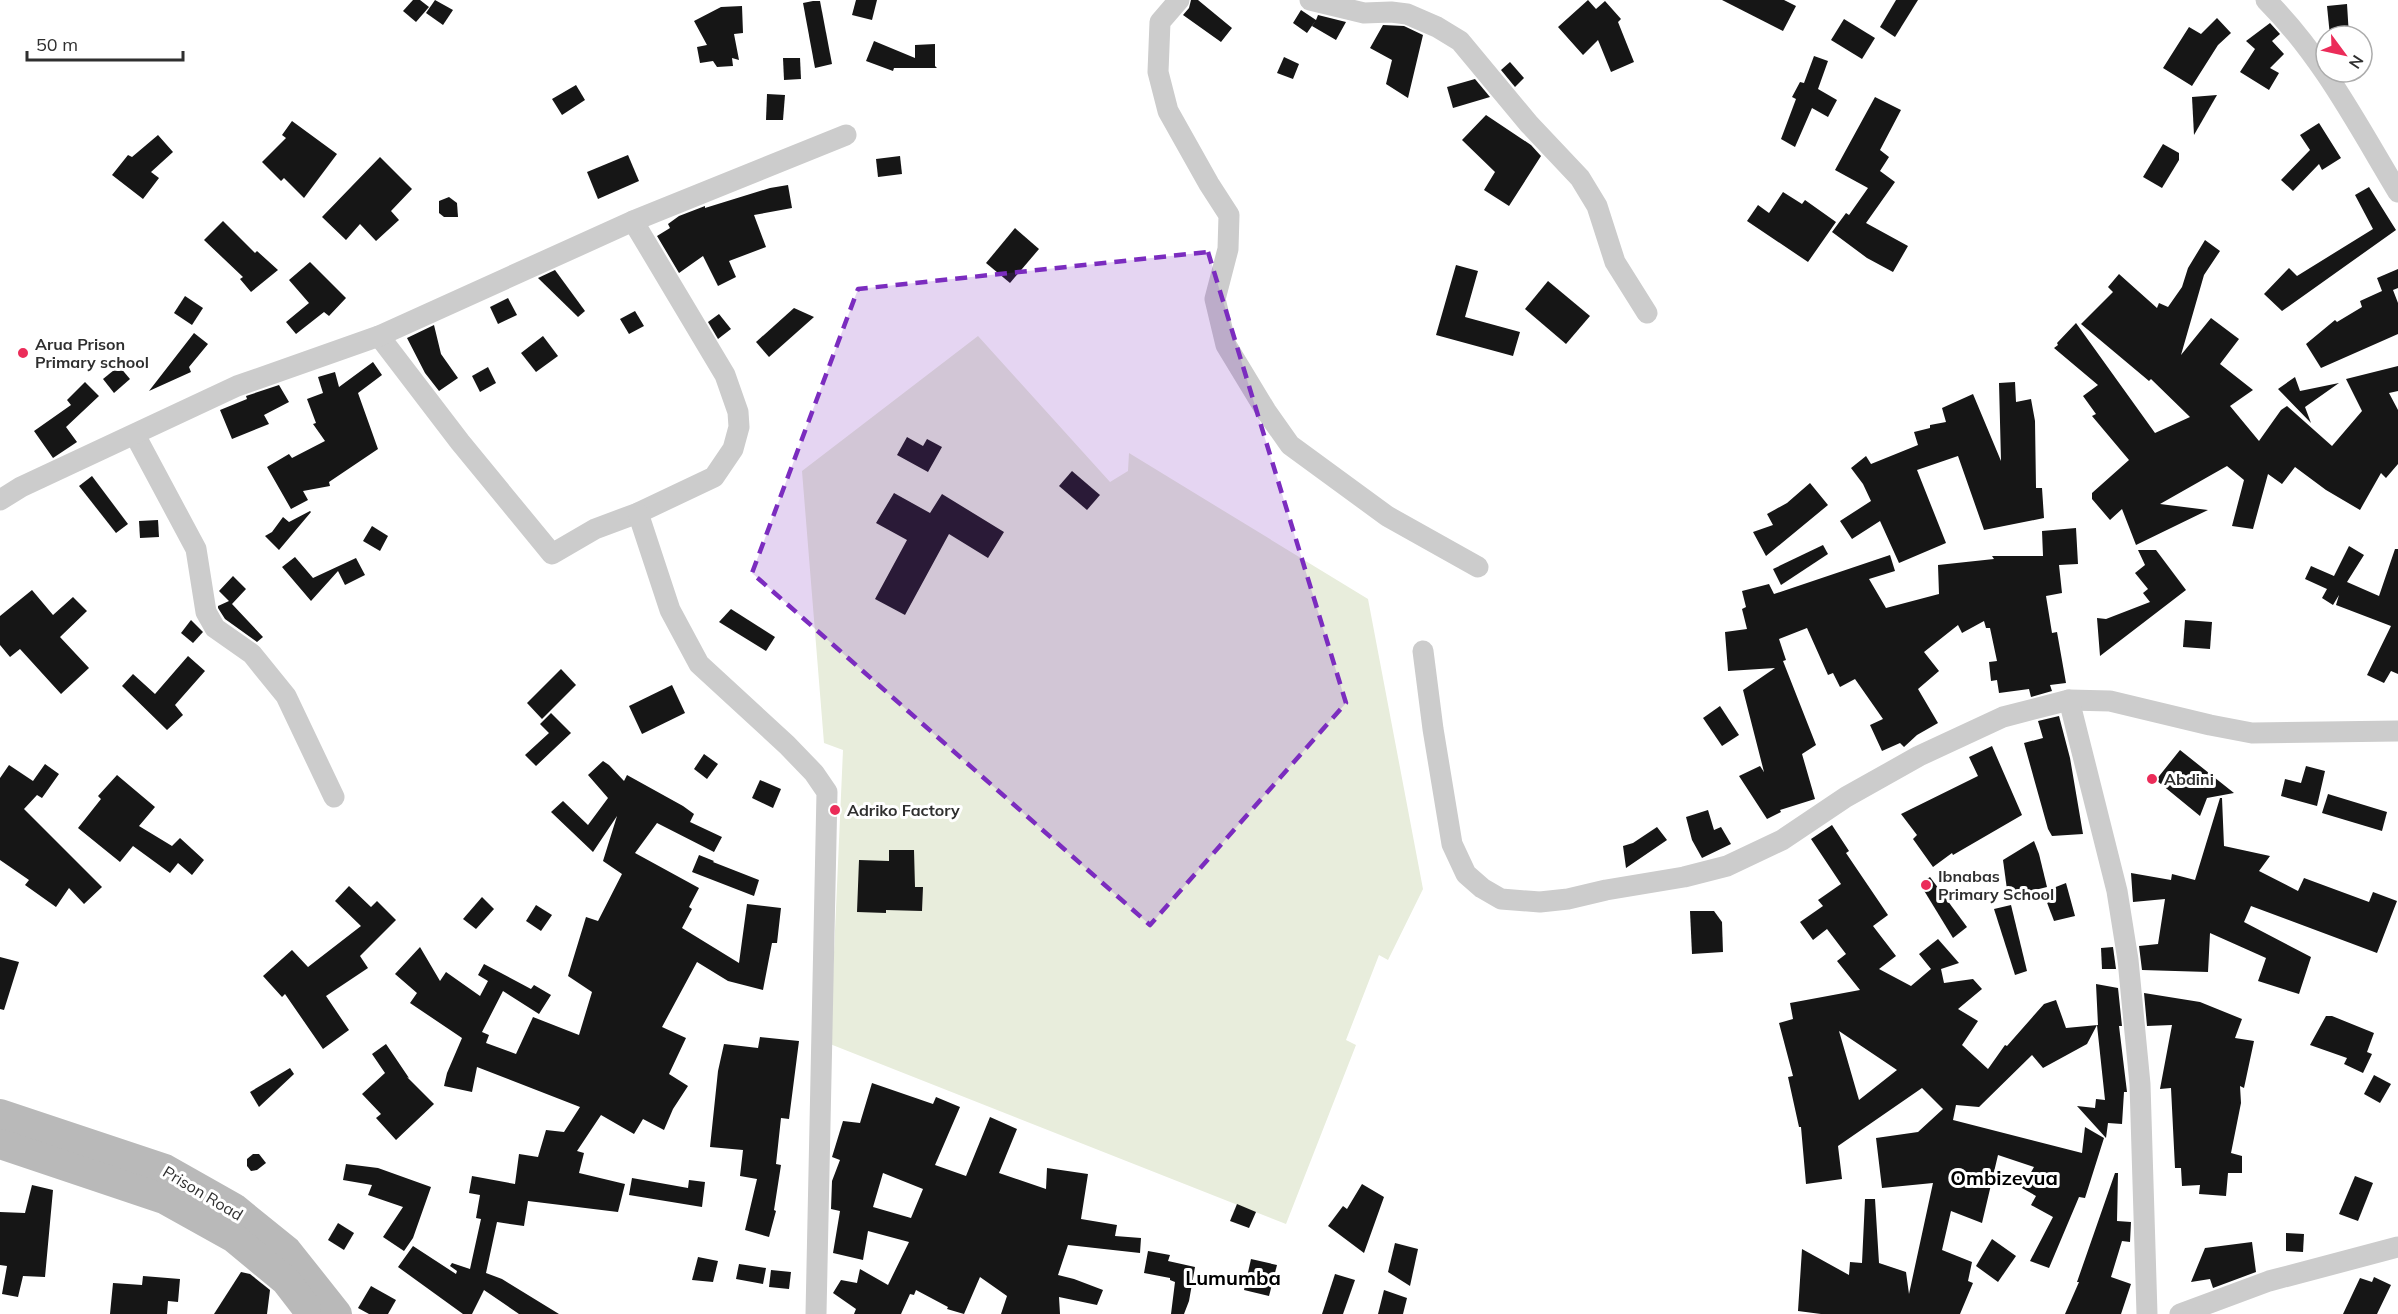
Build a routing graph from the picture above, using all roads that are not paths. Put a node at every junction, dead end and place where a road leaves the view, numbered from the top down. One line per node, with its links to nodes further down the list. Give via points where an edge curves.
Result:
1 (1179, 0): 12 (street, via 1160,22 1158,72 1168,111 1229,215 1228,249 1215,299 1226,345 1290,445 1387,516)
2 (1310, 0): 7 (street, via 1364,14 1407,14 1460,41 1580,178 1597,206 1615,262)
3 (2266, 0): 5 (street, via 2293,27 2326,73)
4 (846, 135): 6 (street)
5 (2398, 192)
6 (633, 221): 8 (street); 11 (street, via 725,375 739,427 733,449 714,477)
7 (1647, 313)
8 (379, 336): 9 (street, via 237,386); 11 (street, via 552,554 595,529)
9 (135, 435): 10 (street); 16 (street, via 196,549 210,621 252,654 286,696)
10 (0, 500)
11 (638, 513): 22 (street, via 670,610 699,664 794,752 827,792)
12 (1478, 567)
13 (1424, 651): 14 (street, via 1452,844 1466,874 1482,888 1500,899 1540,903 1684,878 1727,866 1782,840 1846,797 1919,756 2003,717)
14 (2069, 700): 15 (street, via 2110,701 2252,733); 23 (street, via 2117,891 2128,960 2140,1084)
15 (2398, 731)
16 (334, 797)
17 (0, 1114): 21 (street, Prison Road, via 165,1168 234,1208 286,1251)
18 (0, 1144): 20 (street, Prison Road, via 164,1199 234,1238 286,1281)
19 (2398, 1246): 24 (street, via 2269,1281)
20 (312, 1314)
21 (337, 1314)
22 (816, 1314)
23 (2147, 1314)
24 (2180, 1314)

